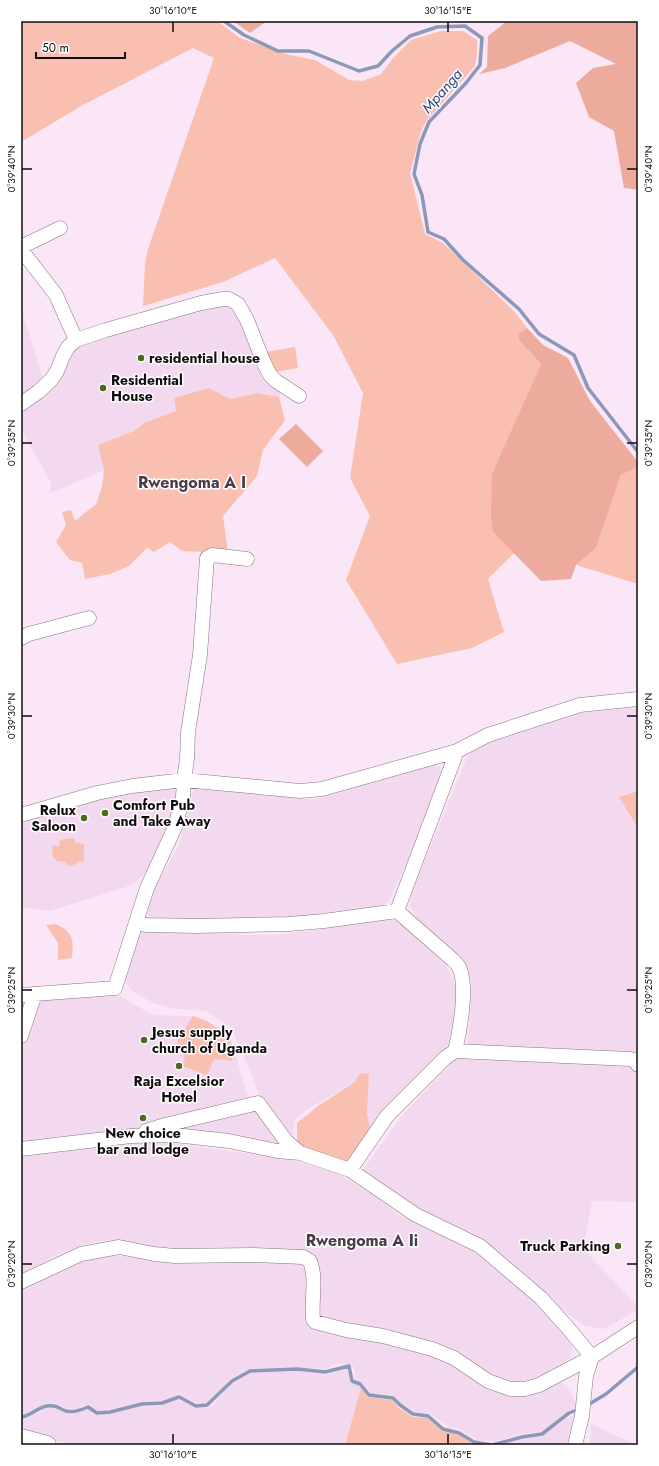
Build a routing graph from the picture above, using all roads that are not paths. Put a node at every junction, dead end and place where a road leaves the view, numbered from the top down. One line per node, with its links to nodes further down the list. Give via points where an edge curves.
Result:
1 (60, 228): 2 (street, via 25,245 23,252 56,294)
2 (76, 340): 3 (street, via 201,303 229,299 238,304 270,375); 4 (street, via 68,347 51,380)
3 (298, 396)
4 (21, 404)
5 (247, 559): 10 (street, via 212,555 207,558 200,655 191,703)
6 (89, 618): 7 (street)
7 (21, 638)
8 (638, 699): 9 (street, via 580,705 488,735)
9 (457, 751): 10 (street, via 309,791); 12 (street)
10 (184, 780): 11 (street, via 97,793); 13 (street, via 183,797 175,827 147,888)
11 (21, 815)
12 (397, 911): 13 (street, via 289,924 197,926); 17 (street, via 459,967 462,1003)
13 (136, 923): 14 (street, via 115,988)
14 (35, 994): 15 (street); 16 (street)
15 (21, 995)
16 (21, 1036)
17 (455, 1051): 18 (street, via 630,1059); 22 (street, via 387,1116)
18 (638, 1065)
19 (131, 1136): 20 (street); 21 (street, via 174,1135); 21 (street, via 165,1125 258,1103 286,1142)
20 (21, 1149)
21 (300, 1153): 22 (street)
22 (350, 1170): 25 (street, via 416,1215 480,1246 541,1298)
23 (21, 1282): 25 (street, via 81,1254 119,1247 176,1256 303,1257 310,1261 313,1268 313,1319 320,1324 383,1336 432,1349 454,1358 488,1381 510,1389 525,1389 539,1385)
24 (638, 1327): 25 (street)
25 (592, 1358): 28 (street, via 586,1376 582,1416)
26 (26, 1441): 27 (main road)
27 (47, 1445)
28 (575, 1445)

